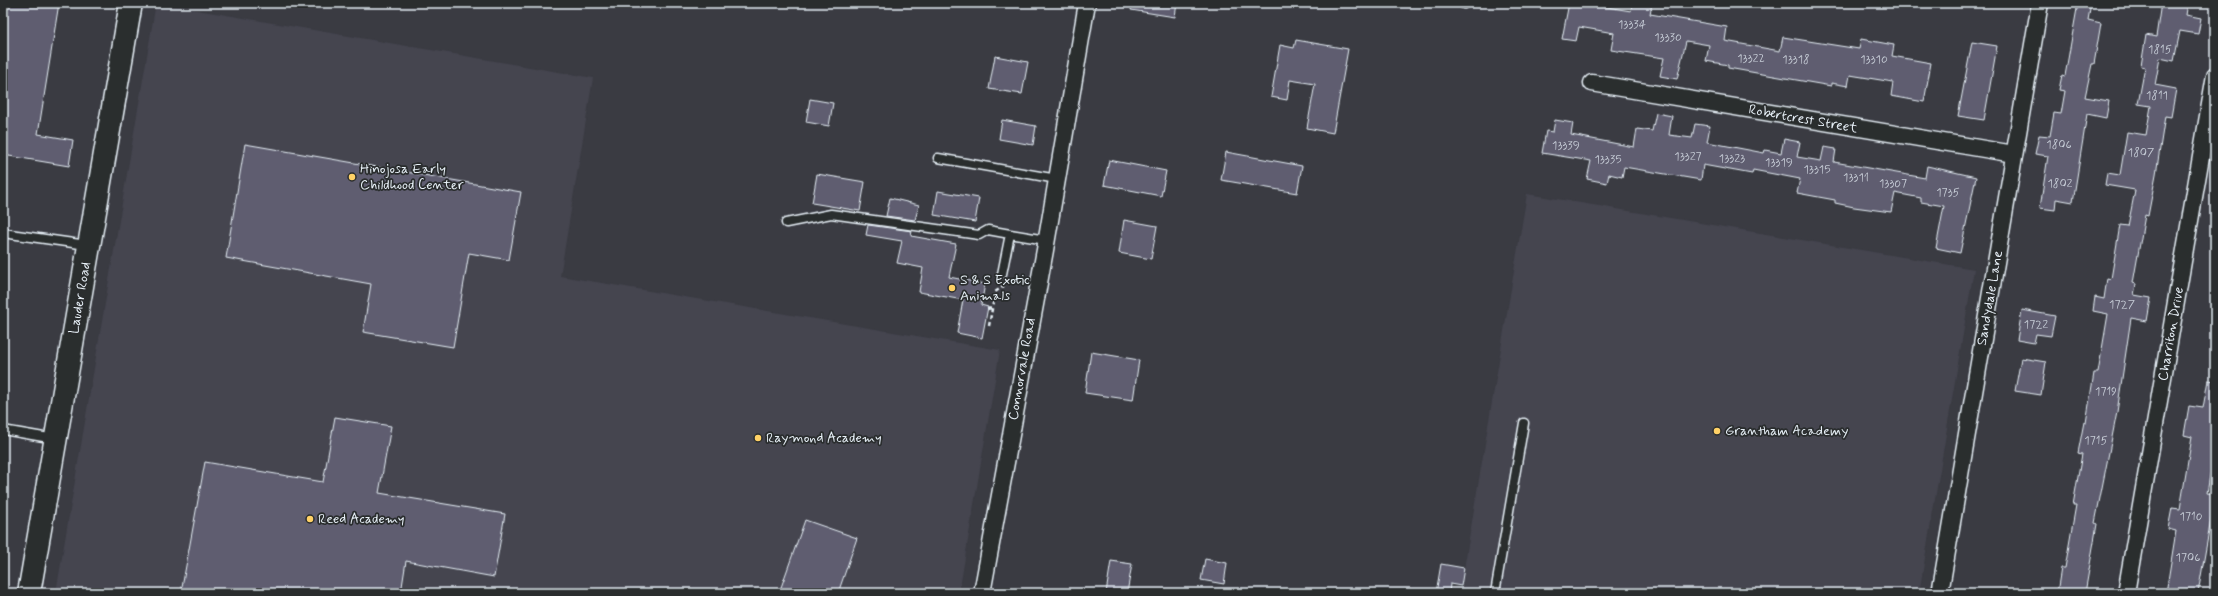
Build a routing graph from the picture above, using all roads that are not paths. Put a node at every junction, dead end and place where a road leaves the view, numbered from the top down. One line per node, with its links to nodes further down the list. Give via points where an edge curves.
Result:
1 (131, 3): 13 (street, Lauder Road)
2 (1087, 3): 8 (street, Connorvale Road)
3 (2040, 3): 6 (street, Sandydale Lane)
4 (2215, 75): 22 (street, Charriton Drive)
5 (1592, 83): 6 (street, Robertcrest Street)
6 (2014, 154): 21 (street, Sandydale Lane)
7 (938, 158): 8 (lane)
8 (1057, 179): 12 (street, Connorvale Road)
9 (786, 223): 11 (lane, via 831,214 979,235 988,230)
10 (3, 233): 13 (lane)
11 (1010, 234): 12 (lane); 14 (lane)
12 (1046, 240): 19 (street, Connorvale Road)
13 (89, 245): 17 (street, Lauder Road)
14 (1002, 274)
15 (1524, 423): 20 (lane)
16 (3, 430): 17 (lane)
17 (55, 439): 18 (street, Lauder Road)
18 (29, 593)
19 (982, 593)
20 (1495, 593)
21 (1940, 593)
22 (2126, 593)

